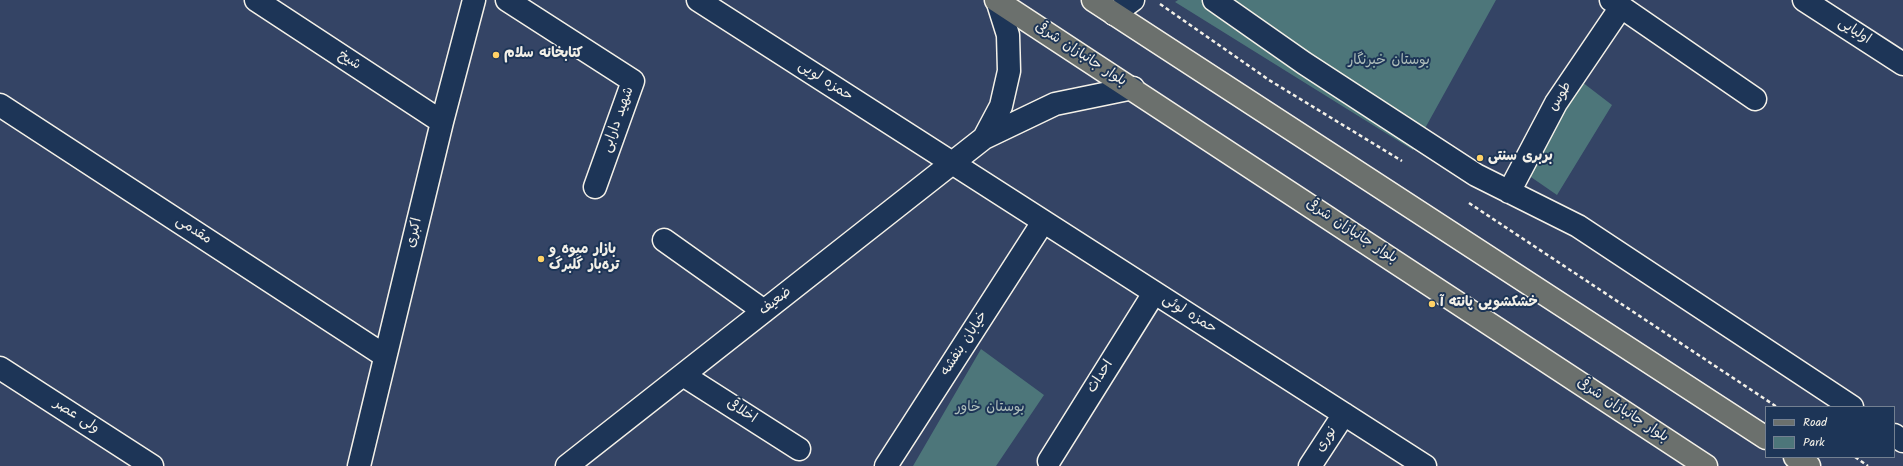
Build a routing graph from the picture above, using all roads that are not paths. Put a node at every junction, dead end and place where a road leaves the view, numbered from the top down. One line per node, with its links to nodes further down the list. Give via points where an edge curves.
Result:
1 (256, 0): 16 (street, شیخ)
2 (474, 0): 16 (street, اکبری)
3 (507, 0): 19 (street, شهید دارابی, via 633,81)
4 (698, 0): 18 (street, حمزه لویی)
5 (997, 0): 13 (main road, بلوار جانبازان شرقی); 17 (street, via 1008,35 1009,71 1001,106)
6 (1093, 0): 11 (main road)
7 (1133, 0): 11 (street)
8 (1214, 0): 20 (street, via 1304,63 1476,175)
9 (1804, 0): 12 (street, اولیایی)
10 (1616, 4): 14 (street, طوس); 20 (street, طوس, via 1556,103)
11 (1114, 14): 31 (main road)
12 (1903, 64)
13 (1133, 88): 17 (street, via 1055,104); 42 (main road, بلوار جانبازان شرقی)
14 (1755, 99)
15 (0, 105): 25 (street, مقدمی)
16 (442, 122): 25 (street, اکبری)
17 (984, 138): 18 (street, ضعیف)
18 (952, 164): 21 (street, حمزه لوئی); 24 (street, ضعیف)
19 (595, 187)
20 (1509, 192): 28 (street, via 1578,226)
21 (1043, 222): 23 (street, حمزه لوئی); 39 (street, خیابان بنفشه)
22 (664, 240): 24 (street)
23 (1154, 293): 29 (street, حمزه لوئی); 35 (street, احداث)
24 (764, 311): 27 (street, ضعیف)
25 (385, 356): 37 (street, اکبری)
26 (0, 368): 36 (street, ولی عصر)
27 (683, 375): 33 (street, اخلاقی); 38 (street, ضعیف)
28 (1850, 406)
29 (1344, 414): 40 (street, نوری); 41 (street, حمزه لوئی)
30 (1896, 428): 32 (street)
31 (1765, 437)
32 (1903, 441)
33 (799, 449)
34 (1797, 458): 43 (main road)
35 (1048, 461)
36 (152, 466)
37 (358, 466)
38 (567, 466)
39 (886, 466)
40 (1310, 466)
41 (1426, 466)
42 (1706, 466)
43 (1809, 466)

